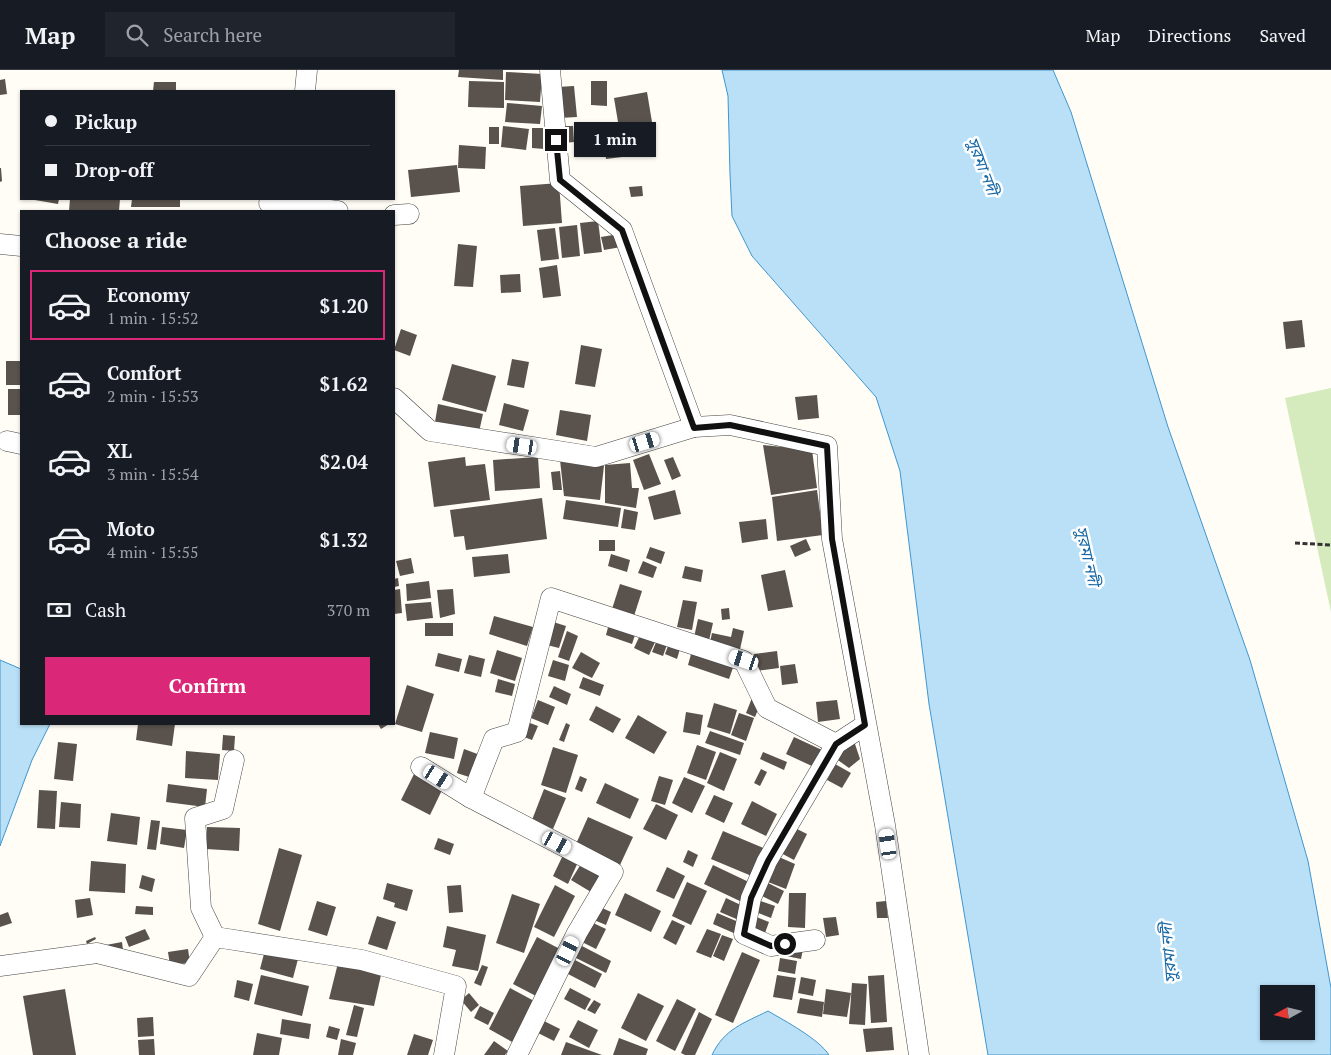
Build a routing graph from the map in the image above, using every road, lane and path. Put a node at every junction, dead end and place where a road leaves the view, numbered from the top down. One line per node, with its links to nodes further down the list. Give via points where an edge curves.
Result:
1 (307, 70): 3 (street)
2 (550, 70): 9 (street, via 560,180 622,230)
3 (305, 90)
4 (268, 204): 5 (street)
5 (328, 210)
6 (0, 244): 7 (street)
7 (20, 246)
8 (395, 399): 9 (street, via 430,431 596,457)
9 (694, 428): 12 (street, via 730,425 827,446 832,539)
10 (1295, 543): 11 (path)
11 (1331, 545)
12 (865, 725): 13 (street); 22 (street, via 885,825)
13 (836, 744): 16 (street, via 768,708 744,660 552,598 517,732 494,739); 18 (street, via 768,861 751,898 744,934 771,946)
14 (234, 760): 17 (street, via 223,809 195,818 201,908)
15 (421, 767): 16 (street)
16 (471, 798): 21 (street, via 613,872 577,933)
17 (215, 937): 19 (street, via 189,976 97,953); 20 (street, via 362,960 456,986)
18 (815, 940)
19 (0, 966)
20 (444, 1055)
21 (516, 1055)
22 (919, 1055)

